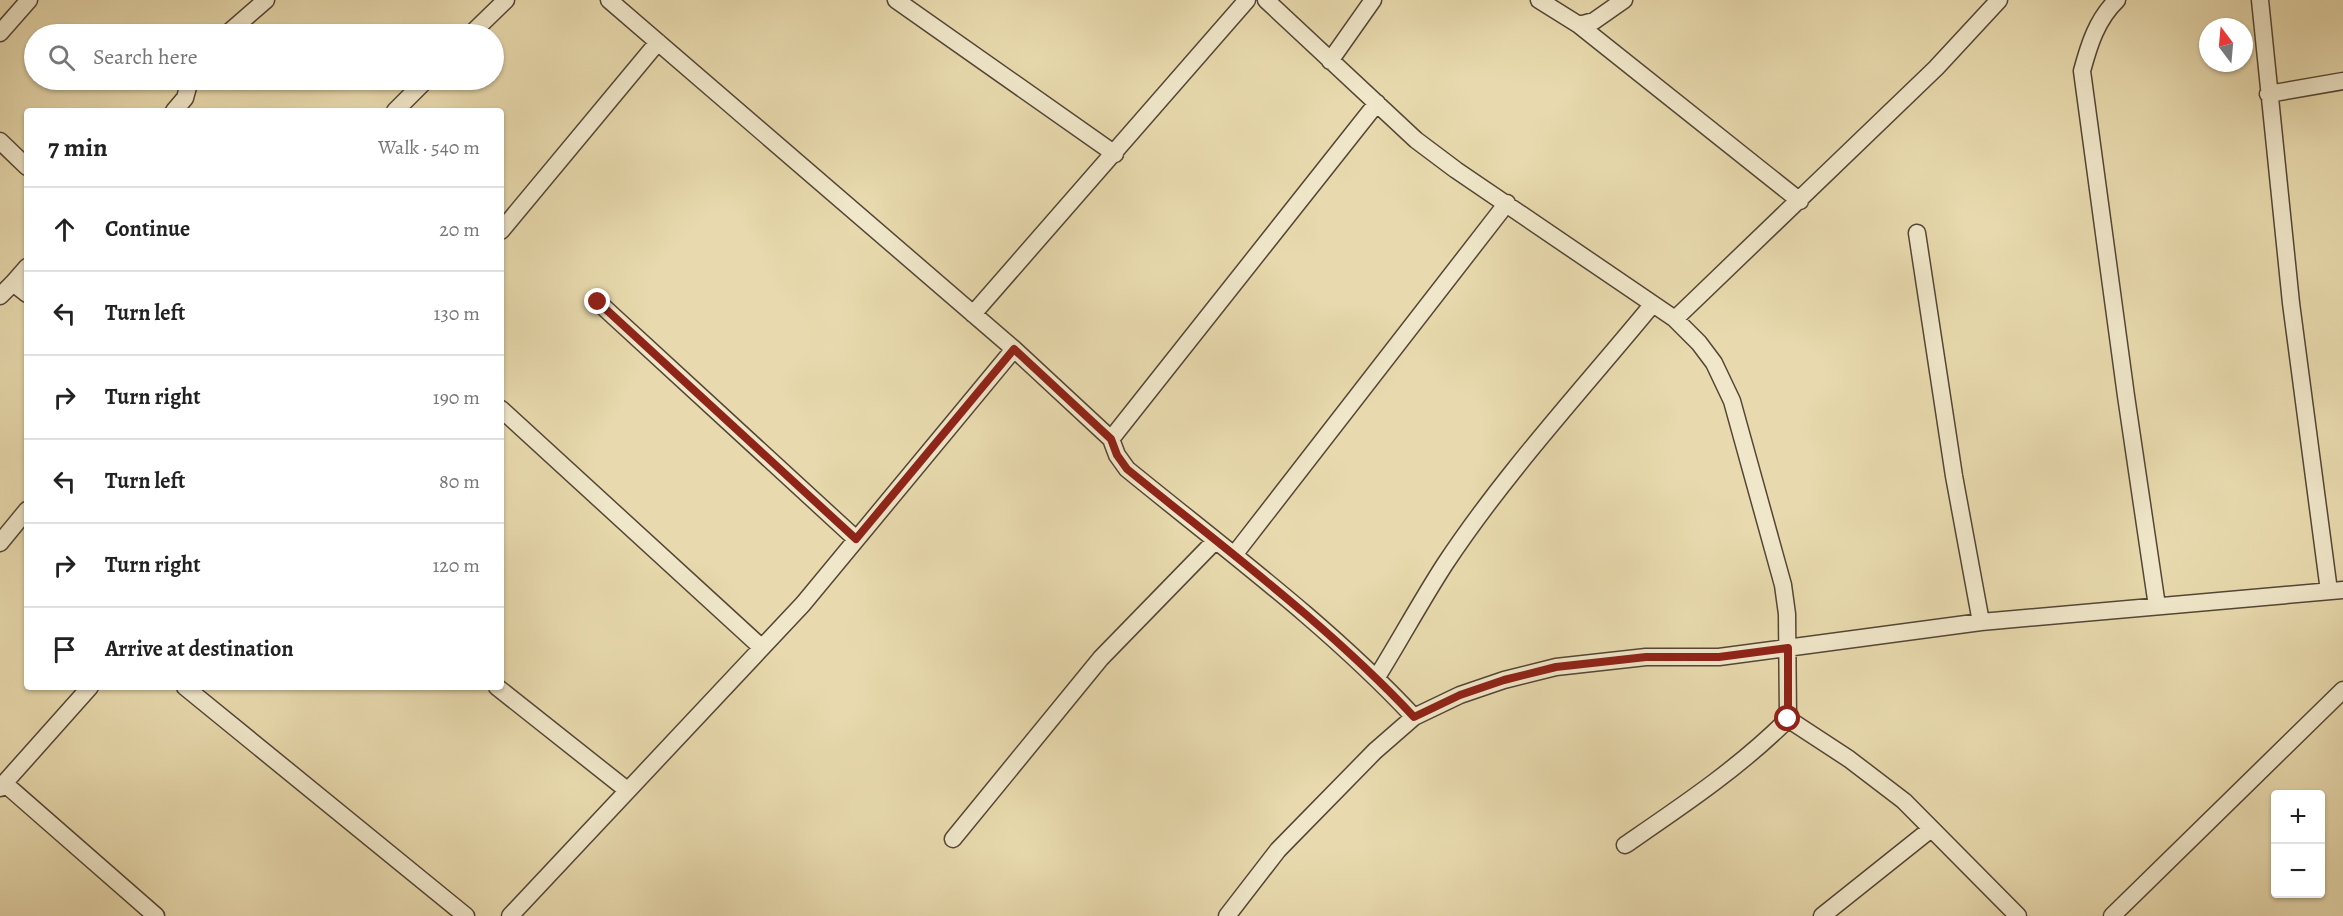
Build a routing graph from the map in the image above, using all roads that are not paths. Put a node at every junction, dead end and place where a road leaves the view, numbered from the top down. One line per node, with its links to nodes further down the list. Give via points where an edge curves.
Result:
1 (29, 0): 17 (street)
2 (266, 0): 14 (street)
3 (506, 0): 15 (street)
4 (609, 0): 18 (street)
5 (896, 0): 28 (street)
6 (1247, 0): 28 (street)
7 (1266, 0): 19 (street)
8 (1373, 0): 19 (street)
9 (1539, 0): 16 (street)
10 (1624, 0): 16 (street, via 1594,21)
11 (1999, 0): 30 (street, via 1936,68)
12 (2117, 0): 51 (street, via 2099,24 2082,71)
13 (2260, 0): 23 (street)
14 (238, 24)
15 (481, 24)
16 (1579, 25): 30 (street)
17 (0, 33)
18 (658, 42): 32 (street); 40 (street)
19 (1330, 61): 24 (street)
20 (2343, 81): 23 (street)
21 (187, 90): 25 (street)
22 (416, 90): 26 (street)
23 (2268, 94): 50 (street, via 2291,303)
24 (1377, 103): 31 (street, via 1416,140); 44 (street)
25 (177, 108)
26 (397, 108)
27 (0, 141): 29 (street)
28 (1115, 154): 40 (street)
29 (24, 164)
30 (1800, 201): 41 (street)
31 (1507, 203): 39 (street); 49 (street)
32 (504, 227)
33 (1917, 233): 52 (street)
34 (24, 270): 35 (street)
35 (13, 283): 36 (street); 37 (street)
36 (24, 292)
37 (0, 296)
38 (598, 302): 46 (street)
39 (1652, 305): 41 (street); 55 (street, via 1486,508 1445,564)
40 (973, 314): 42 (street)
41 (1675, 319): 54 (street, via 1714,363 1732,401 1783,585)
42 (1014, 349): 44 (street); 46 (street)
43 (504, 412): 53 (street)
44 (1111, 439): 47 (street, via 1127,469)
45 (24, 514): 48 (street)
46 (856, 539): 53 (street, via 803,604)
47 (1215, 541): 49 (street); 65 (street, via 1101,658)
48 (0, 543)
49 (1234, 555): 55 (street)
50 (2336, 591): 51 (street)
51 (2157, 606): 52 (street)
52 (1981, 622): 54 (street)
53 (761, 647): 63 (street)
54 (1788, 648): 60 (street, via 1719,657 1646,657 1556,667 1482,687); 61 (street)
55 (1377, 677): 60 (street)
56 (87, 690): 62 (street)
57 (189, 690): 68 (street)
58 (501, 690): 63 (street)
59 (2343, 690): 73 (street)
60 (1414, 717): 70 (street, via 1278,850)
61 (1788, 719): 64 (street, via 1850,759 1904,801); 66 (street, via 1721,778)
62 (2, 786): 67 (street)
63 (627, 790): 69 (street)
64 (1931, 829): 71 (street); 72 (street)
65 (952, 839)
66 (1625, 845)
67 (156, 916)
68 (466, 916)
69 (510, 916)
70 (1227, 916)
71 (1822, 916)
72 (2018, 916)
73 (2112, 916)

